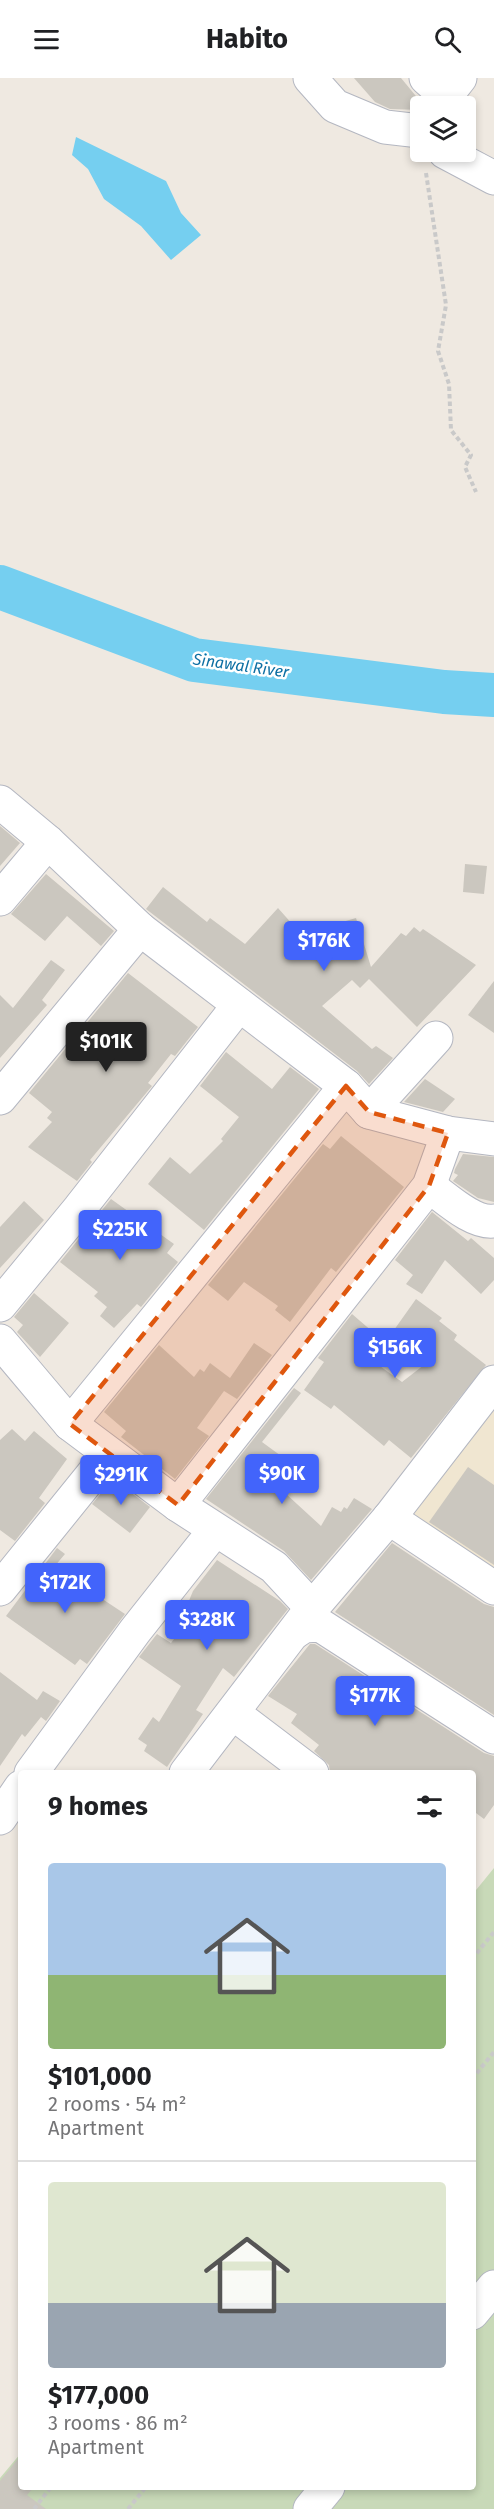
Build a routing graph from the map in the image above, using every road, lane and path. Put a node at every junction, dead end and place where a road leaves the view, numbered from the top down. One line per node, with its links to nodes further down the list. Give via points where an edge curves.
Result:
1 (310, 78): 2 (street, via 335,106 385,127)
2 (410, 130)
3 (435, 162): 6 (path, via 446,305 438,351 449,384 451,430 471,455 465,467)
4 (449, 162): 5 (street)
5 (494, 178)
6 (476, 492)
7 (0, 802): 8 (street)
8 (48, 842): 9 (street); 10 (street)
9 (0, 899)
10 (140, 929): 11 (street); 14 (street)
11 (239, 1005): 13 (street); 20 (street)
12 (436, 1038): 15 (street)
13 (346, 1086): 15 (street); 23 (street)
14 (0, 1098)
15 (369, 1112): 16 (street)
16 (448, 1133): 17 (street); 18 (street)
17 (494, 1139)
18 (429, 1186): 19 (street, via 468,1213); 25 (street)
19 (494, 1221)
20 (0, 1305)
21 (0, 1341): 23 (street)
22 (494, 1382): 26 (street)
23 (70, 1424): 24 (street)
24 (109, 1454): 25 (street); 28 (street)
25 (178, 1505): 27 (street)
26 (389, 1518): 29 (street); 30 (street)
27 (215, 1530): 30 (street, via 274,1567); 33 (street)
28 (4, 1577)
29 (494, 1588)
30 (304, 1620): 31 (street); 32 (street, via 304,1626 320,1625)
31 (233, 1713): 34 (street); 35 (street)
32 (494, 1737)
33 (33, 1770)
34 (188, 1770)
35 (308, 1770)
36 (18, 1791): 37 (street)
37 (0, 1818)
38 (494, 1932): 39 (path)
39 (476, 1954)
40 (494, 2052): 41 (path)
41 (476, 2074)
42 (494, 2287): 43 (street)
43 (476, 2308)
44 (49, 2490): 47 (path)
45 (144, 2490): 48 (path)
46 (326, 2490): 49 (street)
47 (34, 2509)
48 (128, 2509)
49 (310, 2509)

